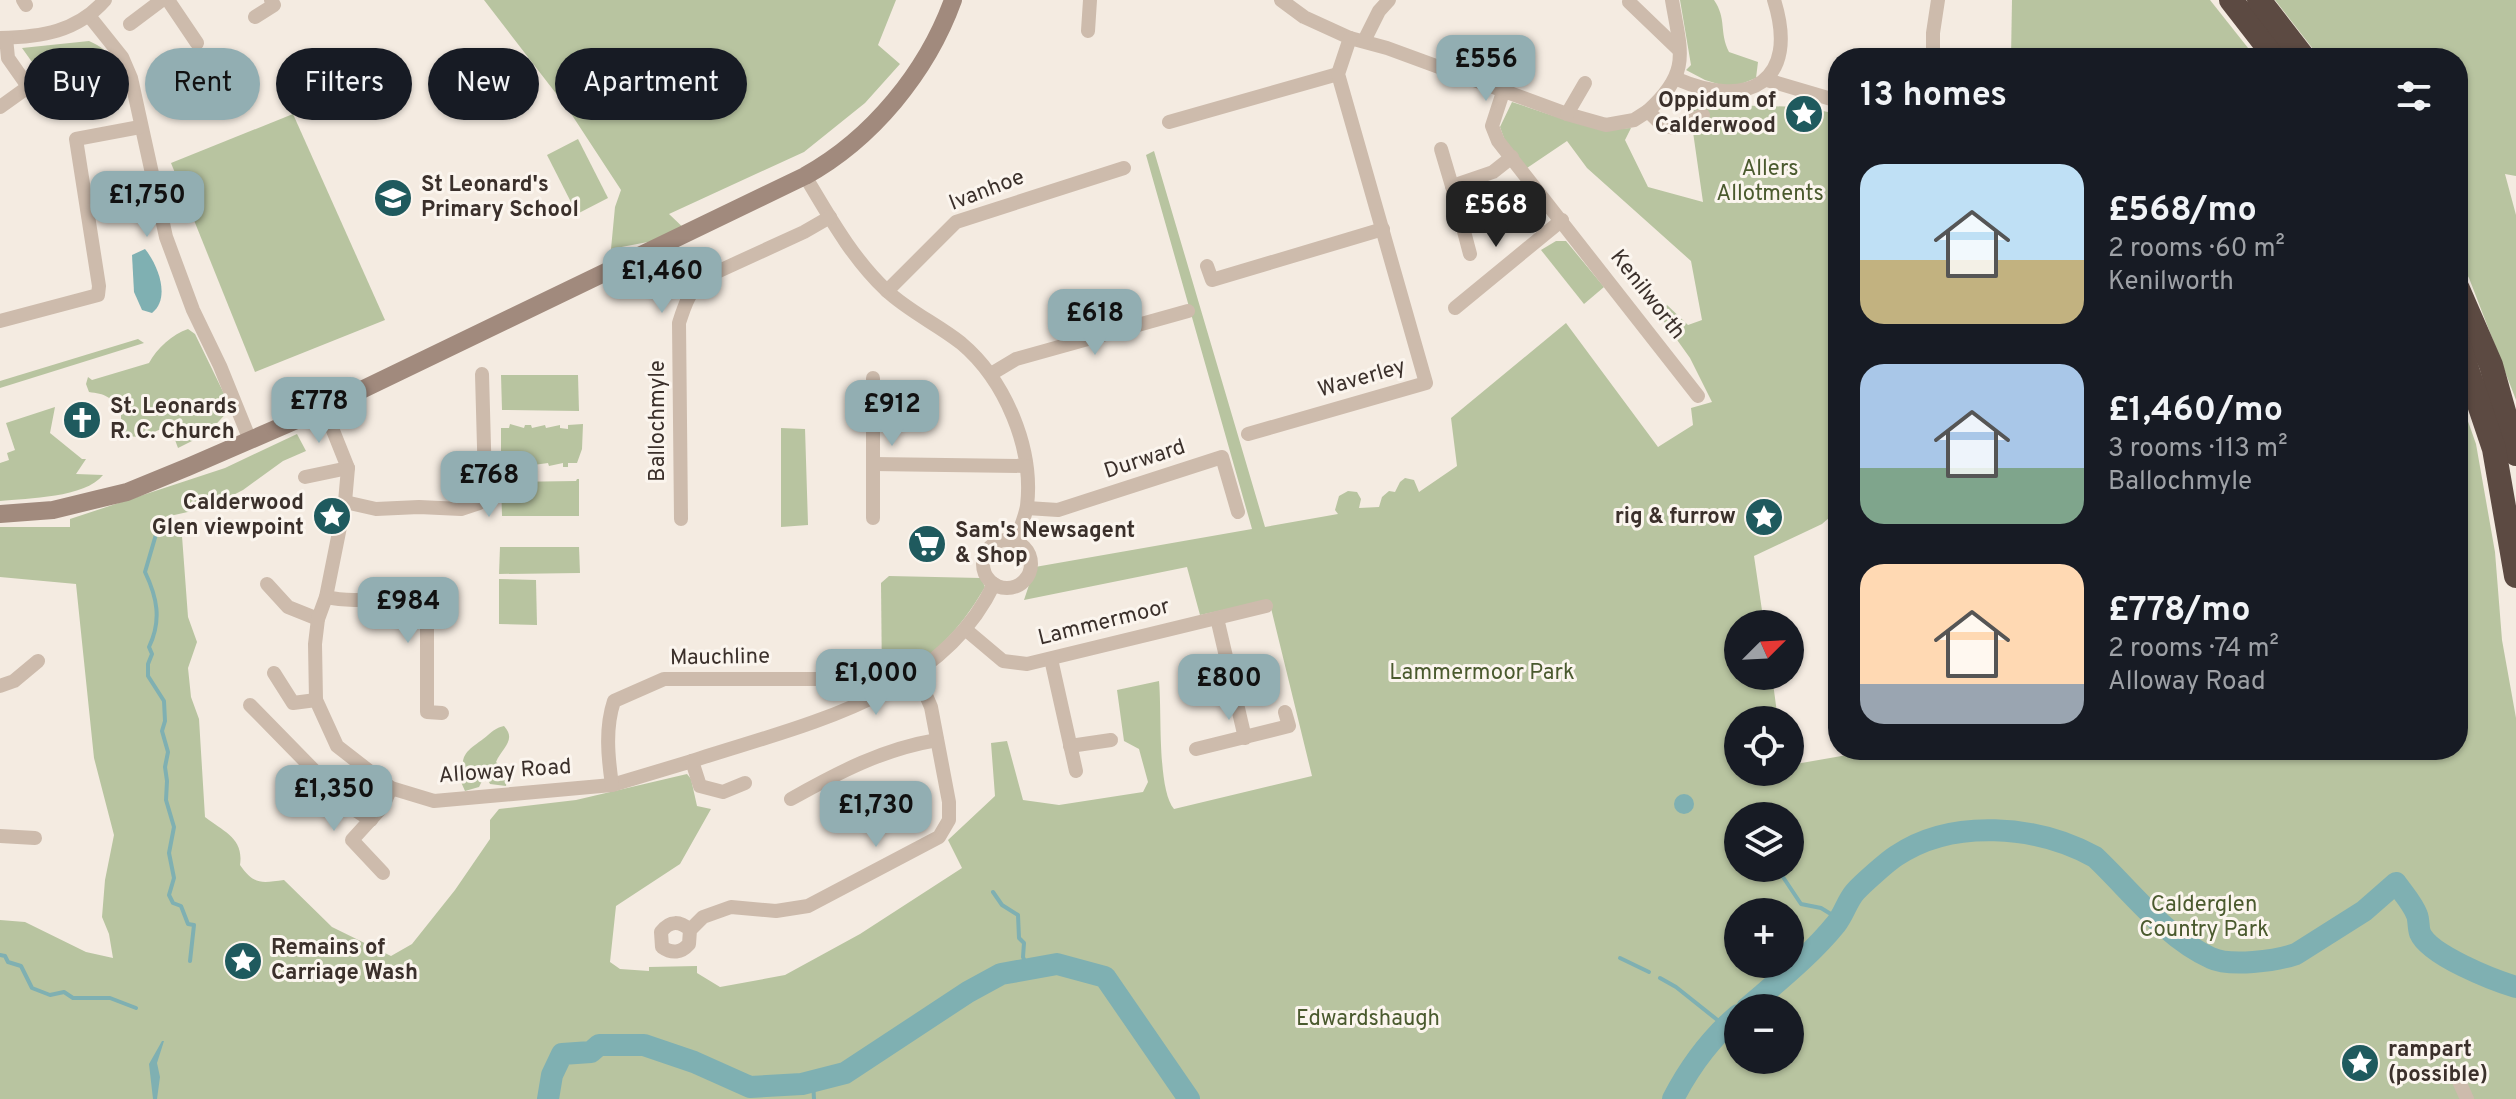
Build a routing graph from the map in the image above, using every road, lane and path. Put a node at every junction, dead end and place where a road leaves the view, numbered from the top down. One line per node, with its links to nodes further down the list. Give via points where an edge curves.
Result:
1 (105, 0): 14 (street)
2 (165, 0): 16 (street); 20 (street)
3 (271, 0): 15 (street, via 274,5)
4 (953, 0): 42 (street, via 915,73 883,115)
5 (1090, 0): 17 (street)
6 (1281, 0): 19 (street, via 1304,17)
7 (1387, 0): 19 (street)
8 (1672, 0): 24 (street)
9 (1774, 0): 27 (street, via 1781,38)
10 (1938, 0): 21 (street)
11 (2231, 0): 22 (highway)
12 (2259, 0): 23 (highway)
13 (1629, 2): 24 (street)
14 (90, 17): 18 (street, via 64,30); 38 (street, via 122,57)
15 (255, 17)
16 (130, 24)
17 (1088, 31)
18 (3, 38): 28 (street, via 8,58)
19 (1357, 40): 25 (street); 30 (street)
20 (197, 43)
21 (1936, 48)
22 (2268, 48)
23 (2296, 48)
24 (1679, 50): 26 (street)
25 (1338, 74): 37 (street); 46 (street, Waverley)
26 (1677, 79): 27 (street, via 1715,92 1742,91); 34 (street)
27 (1767, 80): 32 (street)
28 (24, 81)
29 (1585, 83): 35 (street)
30 (1504, 89): 35 (street); 40 (street, Kenilworth, via 1492,126)
31 (24, 90): 33 (street)
32 (1828, 98)
33 (0, 107)
34 (1648, 111): 35 (street, via 1634,120 1606,125); 36 (street, via 1662,125 1674,128)
35 (1567, 114)
36 (1703, 115)
37 (1169, 122)
38 (140, 127): 53 (street, via 76,139 98,295); 61 (street, via 166,237)
39 (1441, 149): 43 (street)
40 (1512, 157): 43 (street, via 1493,172); 45 (street, Kenilworth)
41 (1124, 168): 49 (street, Ivanhoe, via 956,222)
42 (805, 176): 44 (street); 59 (street)
43 (1452, 186): 47 (street)
44 (830, 217): 49 (street); 72 (street, Ballochmyle, via 706,277 688,297 679,323)
45 (1562, 220): 50 (street); 58 (street, Kenilworth)
46 (1383, 229): 48 (street, via 1212,280); 60 (street, Waverley, via 1426,383)
47 (1470, 254)
48 (1207, 266)
49 (887, 291): 56 (street, via 959,342)
50 (1455, 308)
51 (1188, 311): 56 (street, via 1016,359)
52 (2468, 312): 62 (highway, via 2491,365)
53 (0, 321)
54 (2468, 372): 74 (highway, via 2494,449)
55 (482, 374): 67 (street, via 485,483 479,503 461,509 376,509)
56 (991, 374): 64 (street, via 1011,408)
57 (873, 378): 63 (street)
58 (1698, 396)
59 (324, 408): 61 (street); 65 (street, Alloway Road)
60 (1248, 434)
61 (250, 440): 70 (street, via 127,492 53,510)
62 (2516, 454)
63 (873, 464): 64 (street); 71 (street)
64 (1026, 466): 68 (street)
65 (348, 468): 66 (street); 67 (street, Alloway Road)
66 (305, 477)
67 (345, 502): 77 (street, Alloway Road)
68 (1027, 508): 69 (street, Durward, via 1058,510 1222,457); 73 (street)
69 (1238, 512)
70 (0, 514)
71 (873, 518)
72 (681, 519)
73 (1016, 541): 76 (street, via 1000,541 987,550 984,573); 76 (street, via 1030,556 1027,577 1016,586)
74 (2516, 576)
75 (267, 584): 80 (street, via 288,607)
76 (994, 584): 81 (street, Alloway Road)
77 (326, 597): 80 (street, Alloway Road); 91 (street, via 414,599 427,619 427,712)
78 (1266, 606): 79 (street, Lammermoor)
79 (1217, 618): 82 (street, Lammermoor); 92 (street)
80 (318, 619): 88 (street, Alloway Road)
81 (965, 629): 82 (street, Lammermoor, via 1003,661); 84 (street, Alloway Road)
82 (1051, 659): 95 (street)
83 (38, 661): 87 (street)
84 (916, 672): 93 (street, via 931,707); 97 (street, Alloway Road, via 849,709)
85 (274, 673): 88 (street, via 293,703)
86 (820, 679): 100 (street, Mauchline, via 664,679 614,701 608,717)
87 (0, 686)
88 (316, 700): 101 (street, Alloway Road, via 337,746)
89 (250, 705): 103 (street, via 349,806)
90 (1285, 712): 92 (street, via 1289,726)
91 (442, 713)
92 (1245, 738): 96 (street)
93 (937, 740): 102 (street, via 879,755); 107 (street, via 949,802 949,820 939,837 808,906 776,911 731,907 703,917)
94 (1111, 740): 95 (street)
95 (1070, 746): 98 (street)
96 (1196, 749)
97 (692, 761): 99 (street, via 700,786 723,792); 100 (street, Alloway Road)
98 (1076, 771)
99 (745, 783)
100 (612, 785): 101 (street, Alloway Road, via 434,801)
101 (391, 788): 103 (street)
102 (791, 799)
103 (371, 820): 106 (street, via 352,840)
104 (0, 836): 105 (street)
105 (35, 838)
106 (383, 873)
107 (690, 930)
108 (2458, 1079): 109 (street)
109 (2467, 1099)

